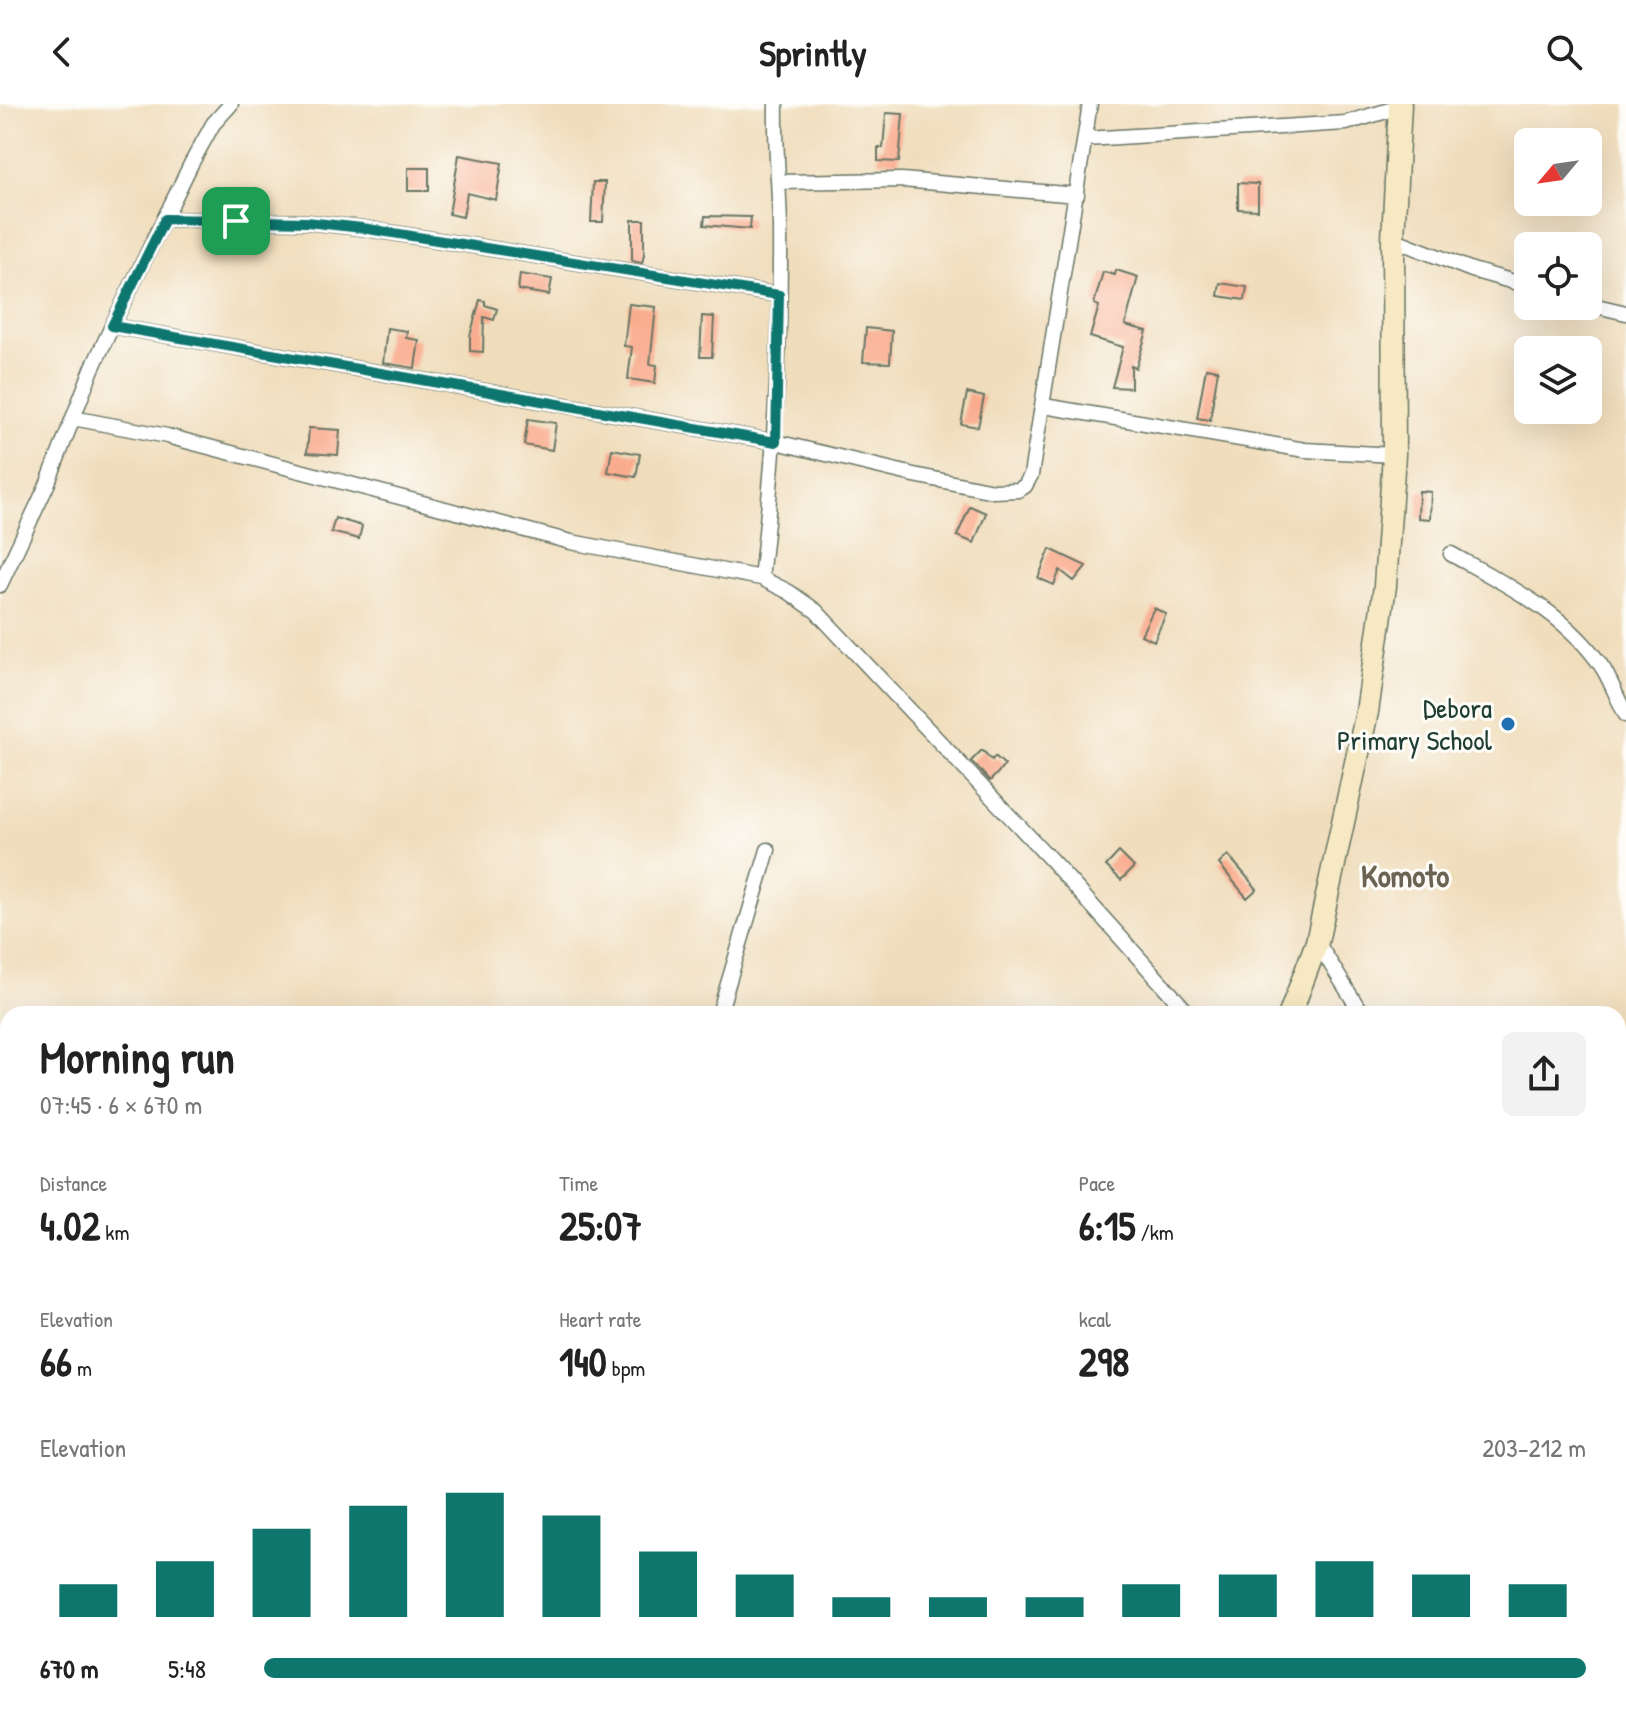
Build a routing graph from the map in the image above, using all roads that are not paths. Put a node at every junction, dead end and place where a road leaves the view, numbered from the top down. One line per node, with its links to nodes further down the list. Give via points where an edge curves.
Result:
1 (231, 104): 8 (street, via 213,124)
2 (776, 104): 6 (street)
3 (1090, 104): 5 (street)
4 (1400, 105): 5 (street, via 1346,123); 9 (street)
5 (1086, 139): 7 (street)
6 (778, 182): 7 (street, via 902,180); 11 (street)
7 (1077, 195): 15 (street)
8 (165, 219): 11 (street, via 362,228); 14 (street)
9 (1393, 239): 10 (street); 18 (street)
10 (1514, 282)
11 (779, 295): 17 (street)
12 (1602, 307): 13 (street)
13 (1626, 313)
14 (112, 326): 16 (street); 17 (street)
15 (1044, 406): 17 (street, via 1031,475 1018,490 993,491); 18 (street, via 1305,450)
16 (73, 418): 20 (street, via 167,436 571,542); 21 (street)
17 (776, 442): 20 (street)
18 (1394, 455): 24 (street, via 1385,586 1367,712)
19 (1451, 554): 22 (street, via 1536,601 1576,637 1603,669)
20 (761, 578): 26 (street, via 816,611)
21 (0, 585)
22 (1626, 715)
23 (768, 850): 25 (street)
24 (1317, 942): 27 (street); 28 (street)
25 (721, 1006)
26 (1182, 1006)
27 (1293, 1006)
28 (1357, 1006)

